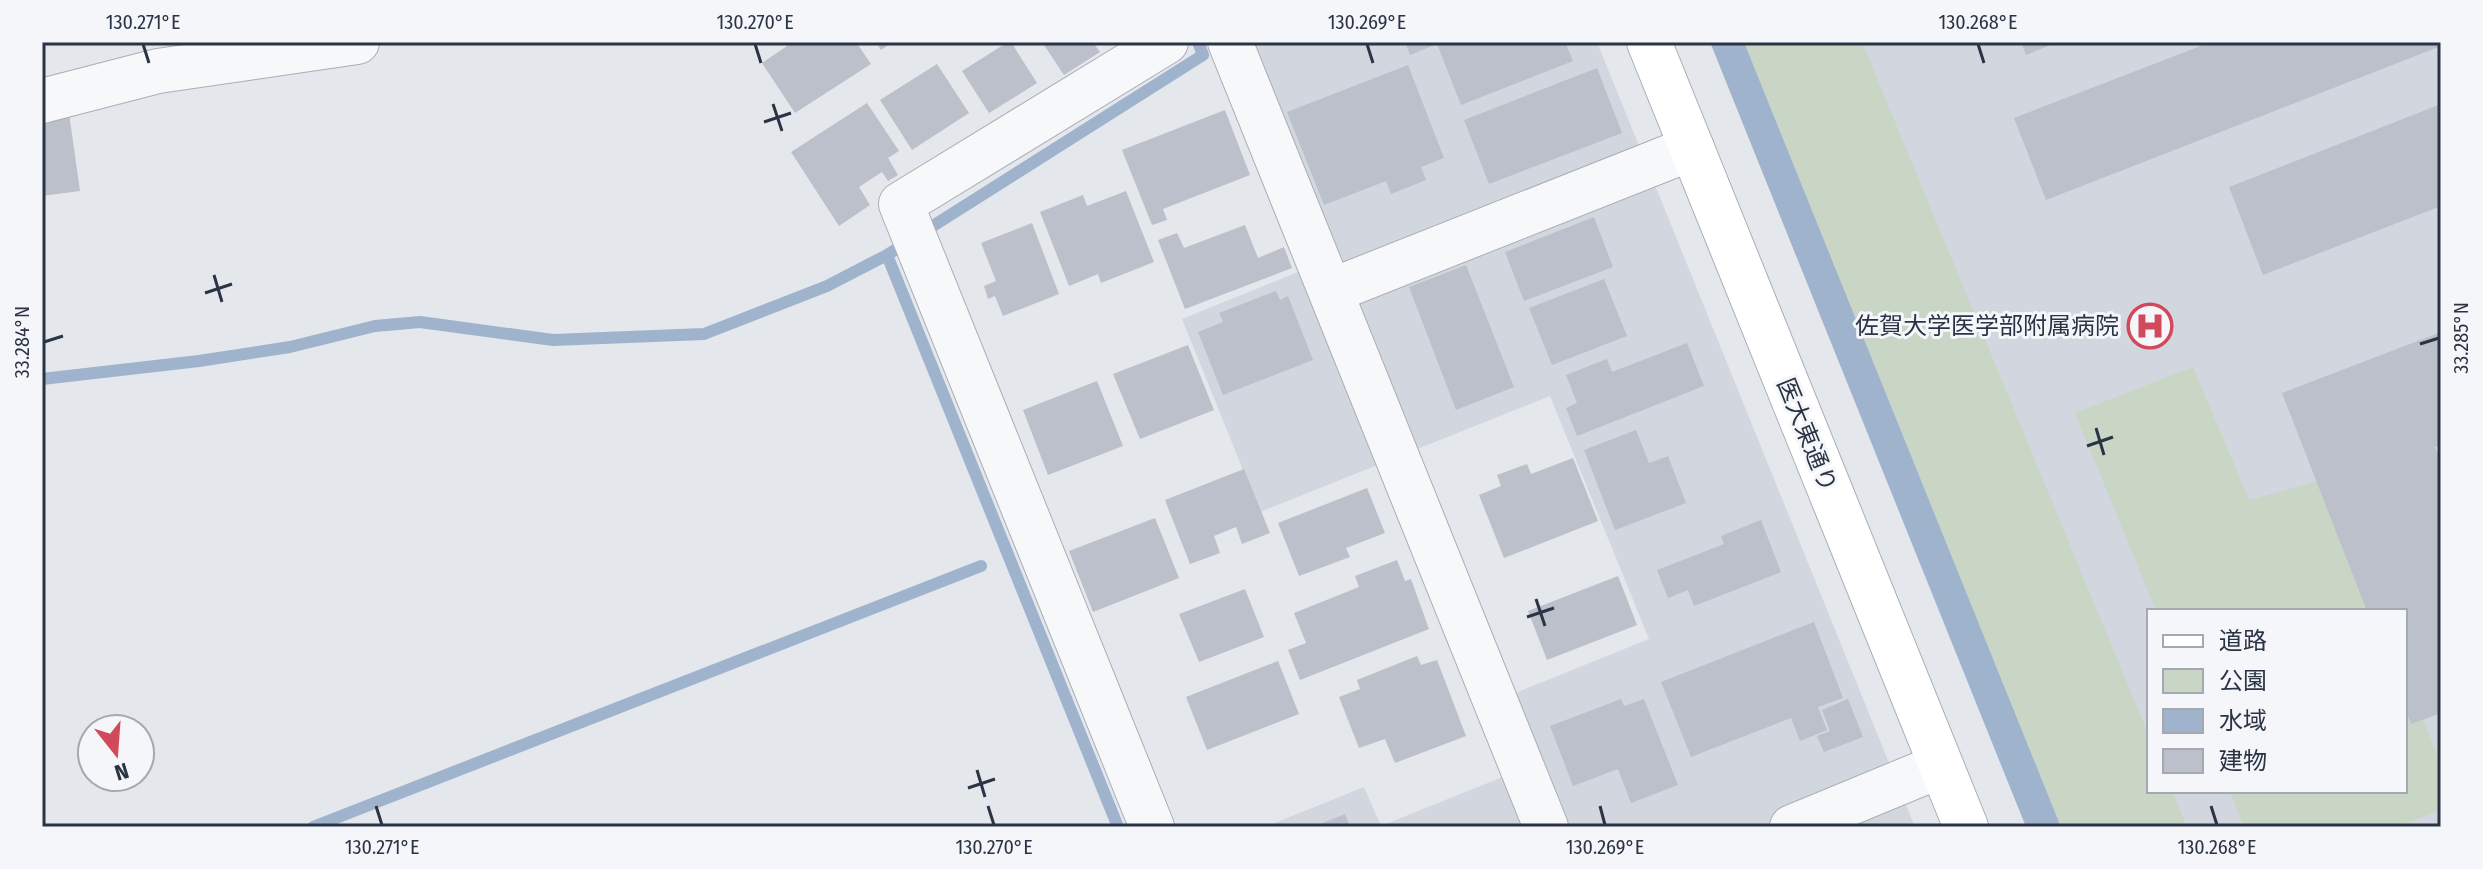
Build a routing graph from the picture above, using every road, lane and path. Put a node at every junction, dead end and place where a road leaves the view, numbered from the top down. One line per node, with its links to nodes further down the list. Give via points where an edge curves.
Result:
1 (357, 42): 5 (street, via 158,71)
2 (1166, 42): 9 (street, via 901,204)
3 (1230, 42): 7 (street)
4 (1649, 42): 6 (street, 医大東通り)
5 (42, 101)
6 (1692, 148): 7 (street); 8 (street, 医大東通り)
7 (1331, 291): 10 (street)
8 (1940, 766): 11 (street); 12 (street, 医大東通り)
9 (1152, 827)
10 (1546, 827)
11 (1792, 827)
12 (1966, 827)

